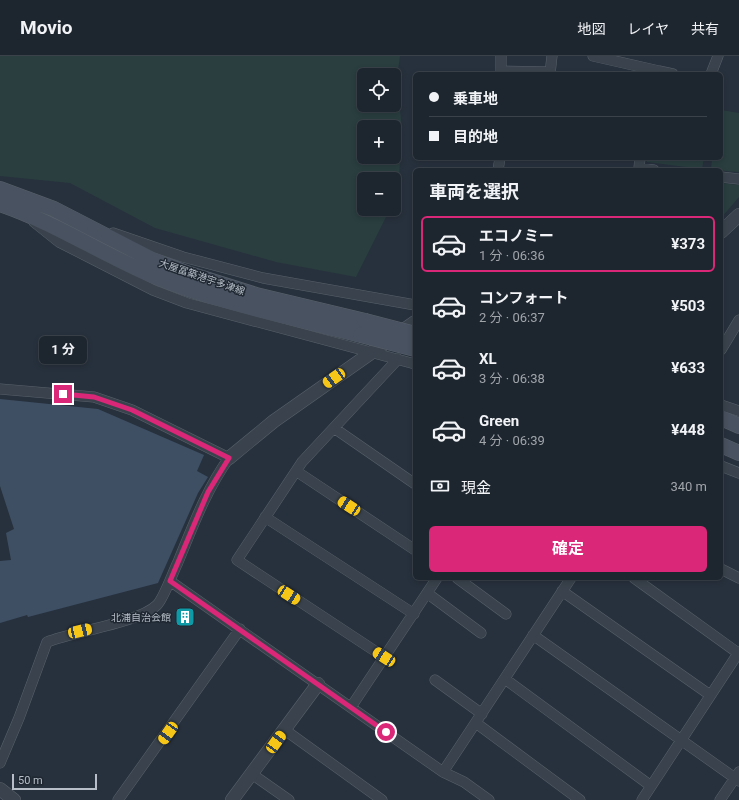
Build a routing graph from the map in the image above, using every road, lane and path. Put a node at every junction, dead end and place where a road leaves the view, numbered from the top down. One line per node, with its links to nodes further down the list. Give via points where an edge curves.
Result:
1 (501, 56): 5 (street)
2 (552, 56): 6 (street)
3 (593, 56): 7 (street)
4 (718, 56): 8 (street)
5 (501, 72)
6 (550, 72)
7 (658, 72)
8 (712, 72)
9 (723, 177): 10 (street)
10 (739, 179)
11 (0, 189): 15 (main road, 大屋冨築港宇多津線, via 54,209)
12 (0, 204): 13 (main road, 大屋冨築港宇多津線)
13 (20, 211): 20 (main road, 大屋冨築港宇多津線, via 149,274 182,287 215,298); 24 (street, via 59,242 153,290 223,314)
14 (739, 215): 16 (street)
15 (81, 223): 17 (street, via 255,276); 20 (main road, 大屋冨築港宇多津線, via 151,259 186,273)
16 (723, 230)
17 (413, 306)
18 (739, 320): 22 (street)
19 (413, 323): 24 (street)
20 (363, 328): 21 (main road, 大屋冨築港宇多津線, bridge); 23 (main road, 大屋冨築港宇多津線, bridge)
21 (413, 334)
22 (723, 347)
23 (413, 348)
24 (371, 352): 25 (street); 35 (street, via 274,421)
25 (398, 359): 26 (street); 32 (street)
26 (413, 363)
27 (0, 389): 35 (street, via 94,397 132,410)
28 (723, 406): 29 (street)
29 (739, 410)
30 (723, 419): 31 (main road)
31 (739, 426)
32 (334, 428): 37 (street); 39 (street)
33 (723, 446): 34 (main road)
34 (739, 453)
35 (229, 458): 48 (street, via 208,492)
36 (723, 467): 38 (street)
37 (296, 471): 40 (street); 41 (street)
38 (739, 473)
39 (413, 483)
40 (265, 517): 51 (street); 57 (street, via 237,560)
41 (413, 549)
42 (723, 570): 43 (street)
43 (739, 578)
44 (436, 580): 50 (street)
45 (460, 580): 52 (street)
46 (569, 580): 49 (street)
47 (637, 580): 56 (street)
48 (170, 581): 53 (street); 67 (street, via 157,605 140,615 47,642)
49 (562, 591): 55 (street); 61 (street)
50 (427, 593): 51 (street); 54 (street)
51 (414, 614): 57 (street)
52 (506, 614)
53 (240, 629): 60 (street); 74 (street)
54 (481, 633)
55 (533, 635): 58 (street); 66 (street)
56 (739, 652): 61 (street)
57 (384, 657): 62 (street)
58 (505, 679): 63 (street); 71 (street)
59 (434, 680): 63 (street)
60 (318, 684): 62 (street); 65 (street)
61 (710, 695): 66 (street)
62 (351, 707): 68 (street)
63 (482, 714): 64 (street)
64 (476, 723): 68 (street); 79 (street)
65 (285, 730): 69 (street); 77 (street)
66 (680, 740): 70 (street); 71 (street)
67 (0, 763)
68 (443, 772): 78 (street, via 464,782)
69 (252, 774): 75 (street); 76 (street)
70 (738, 777): 81 (street)
71 (651, 786): 80 (street)
72 (0, 788): 73 (street)
73 (14, 800)
74 (118, 800)
75 (232, 800)
76 (289, 800)
77 (382, 800)
78 (490, 800)
79 (580, 800)
80 (642, 800)
81 (720, 800)

